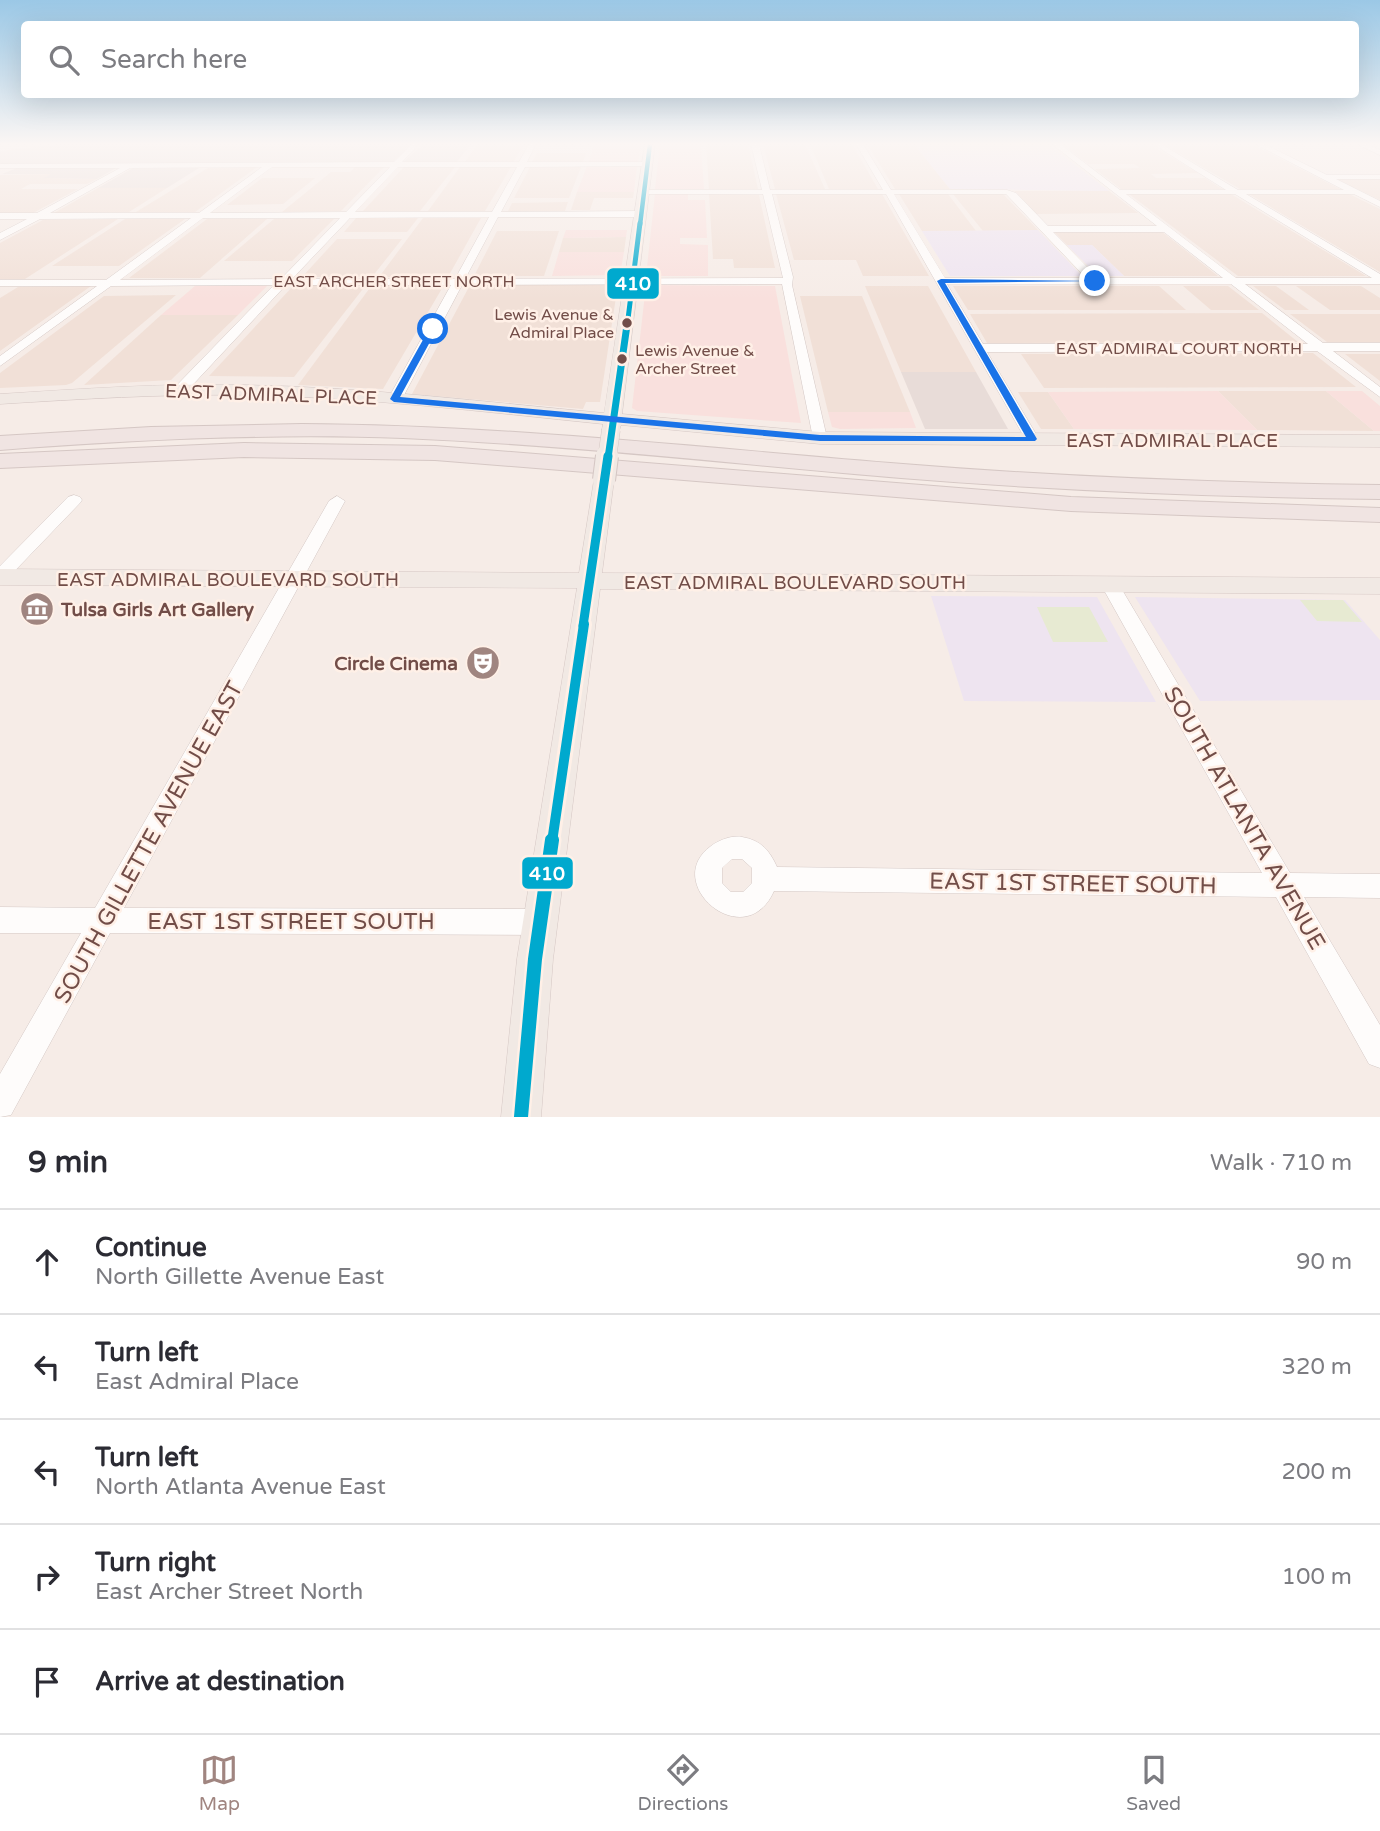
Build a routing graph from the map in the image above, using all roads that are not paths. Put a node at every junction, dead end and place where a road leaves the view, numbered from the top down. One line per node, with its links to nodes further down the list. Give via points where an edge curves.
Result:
1 (75, 196): 17 (street)
2 (228, 196): 18 (street)
3 (366, 196): 15 (street)
4 (505, 196): 13 (street)
5 (644, 196): 14 (main road)
6 (768, 196): 26 (street)
7 (891, 196): 27 (street)
8 (1011, 196): 19 (street)
9 (1123, 196): 20 (street)
10 (1242, 196): 22 (street)
11 (1364, 196): 12 (street)
12 (1380, 204)
13 (495, 214): 14 (street); 15 (street); 23 (street)
14 (642, 214): 25 (main road)
15 (348, 215): 18 (street); 24 (street)
16 (0, 216): 17 (street)
17 (38, 216): 18 (street); 21 (street)
18 (202, 216): 30 (street)
19 (1045, 229): 20 (street); 28 (street)
20 (1166, 229): 29 (street)
21 (0, 237)
22 (1380, 279): 29 (street)
23 (459, 280): 24 (street, EAST ARCHER STREET NORTH); 25 (street, EAST ARCHER STREET NORTH); 38 (street)
24 (285, 281): 30 (street, EAST ARCHER STREET NORTH); 36 (street)
25 (633, 281): 26 (street, EAST ARCHER STREET NORTH); 40 (main road)
26 (787, 281): 41 (street)
27 (941, 281): 28 (street); 32 (street)
28 (1095, 281): 29 (street)
29 (1235, 281): 33 (street)
30 (110, 282): 31 (street, EAST ARCHER STREET NORTH); 35 (street)
31 (0, 283)
32 (978, 348): 33 (street, EAST ADMIRAL COURT NORTH); 42 (street)
33 (1321, 348): 34 (street, EAST ADMIRAL COURT NORTH); 37 (street)
34 (1380, 348)
35 (0, 362)
36 (181, 389): 38 (main road, EAST ADMIRAL PLACE); 39 (main road, EAST ADMIRAL PLACE)
37 (1380, 393)
38 (394, 399): 40 (main road, EAST ADMIRAL PLACE)
39 (0, 400)
40 (612, 425): 41 (main road, EAST ADMIRAL PLACE); 54 (main road, bridge)
41 (820, 438): 42 (main road, EAST ADMIRAL PLACE)
42 (1032, 439): 43 (main road, EAST ADMIRAL PLACE)
43 (1380, 441)
44 (0, 443): 48 (highway, via 190,432 402,432 1028,479)
45 (130, 453): 46 (highway); 47 (highway); 51 (highway, via 435,453 1047,502)
46 (0, 461)
47 (0, 469)
48 (1380, 492)
49 (74, 500): 52 (street)
50 (337, 501): 53 (street, SOUTH GILLETTE AVENUE EAST)
51 (1380, 515)
52 (0, 576): 53 (main road, EAST ADMIRAL BOULEVARD SOUTH)
53 (296, 579): 54 (main road, EAST ADMIRAL BOULEVARD SOUTH); 61 (street, SOUTH GILLETTE AVENUE EAST)
54 (589, 582): 55 (main road, EAST ADMIRAL BOULEVARD SOUTH); 62 (main road)
55 (1109, 583): 56 (main road, EAST ADMIRAL BOULEVARD SOUTH); 58 (street, SOUTH ATLANTA AVENUE)
56 (1380, 586)
57 (766, 879): 58 (street, EAST 1ST STREET SOUTH)
58 (1284, 886): 59 (street, EAST 1ST STREET SOUTH); 63 (street, SOUTH ATLANTA AVENUE)
59 (1380, 886)
60 (0, 919): 61 (street, EAST 1ST STREET SOUTH)
61 (104, 919): 62 (street, EAST 1ST STREET SOUTH); 64 (street, SOUTH GILLETTE AVENUE EAST)
62 (541, 922): 65 (main road)
63 (1380, 1053)
64 (0, 1104)
65 (521, 1117)

